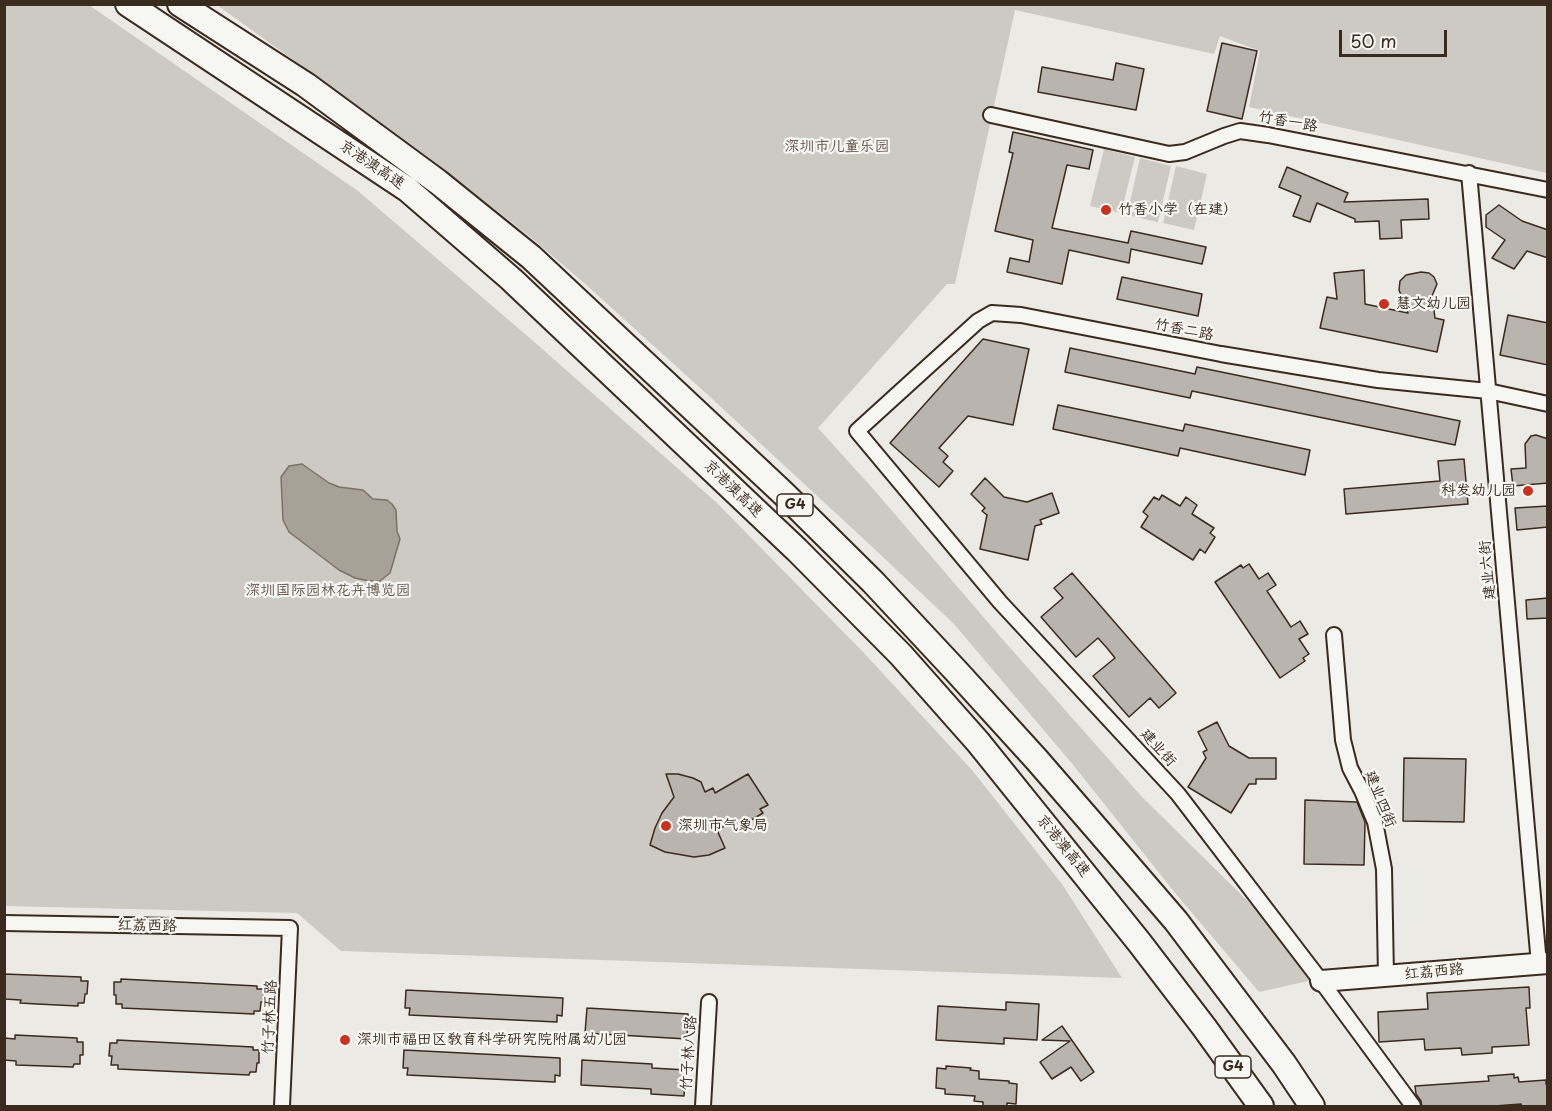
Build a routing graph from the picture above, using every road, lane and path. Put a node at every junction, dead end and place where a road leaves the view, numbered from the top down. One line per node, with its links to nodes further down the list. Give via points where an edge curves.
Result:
1 (128, 4): 16 (highway, 京港澳高速 / G4, via 407,189 511,279 797,549 901,655 978,742)
2 (180, 4): 17 (highway, 京港澳高速 / G4, via 306,86 531,257 783,493 873,582 1037,760 1176,921)
3 (992, 115): 4 (street, 竹香一路, via 1169,154 1185,152 1240,131)
4 (1469, 174): 5 (street, 竹香一路); 6 (street, 建业六街)
5 (1548, 190)
6 (1488, 391): 7 (street, 竹香二路); 8 (street, 竹香二路, via 1378,380 992,313 978,321); 12 (street, 建业六街)
7 (1548, 404)
8 (857, 431): 14 (street, 建业街, via 1000,602 1178,794)
9 (1334, 635): 13 (street, 建业四街, via 1343,740 1350,768 1375,822 1384,869)
10 (4, 923): 11 (street, 红荔西路)
11 (290, 928): 18 (street, 竹子林五路)
12 (1543, 963): 13 (main road, 红荔西路)
13 (1386, 976): 14 (main road, 红荔西路)
14 (1321, 981): 24 (street, 建业街)
15 (709, 1002): 19 (street, 竹子林八路)
16 (1204, 1027): 20 (highway); 21 (highway, 京港澳高速 / G4)
17 (1284, 1064): 22 (highway, 京港澳高速 / G4); 23 (highway)
18 (282, 1107)
19 (703, 1107)
20 (1249, 1107)
21 (1261, 1107)
22 (1312, 1107)
23 (1317, 1107)
24 (1413, 1107)

